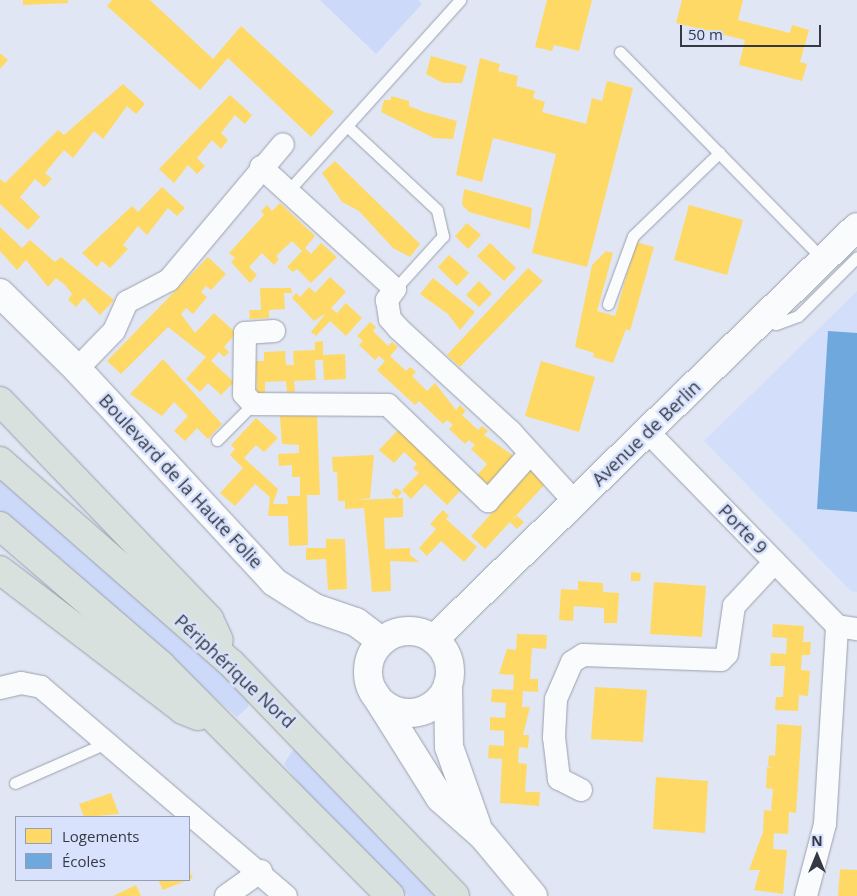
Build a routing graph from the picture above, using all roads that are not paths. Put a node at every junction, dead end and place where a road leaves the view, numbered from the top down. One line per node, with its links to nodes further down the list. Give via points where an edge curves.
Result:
1 (460, 0): 3 (lane)
2 (620, 52): 5 (lane)
3 (347, 126): 7 (lane); 11 (lane, via 437,210 443,236)
4 (283, 144): 6 (street)
5 (719, 153): 10 (lane); 13 (lane, via 633,236)
6 (261, 167): 7 (street); 16 (street, via 169,280 126,302 114,332)
7 (289, 190): 11 (street)
8 (857, 227): 10 (street, Avenue de Berlin)
9 (857, 257): 14 (lane, via 798,316 776,324)
10 (824, 260): 14 (street, Avenue de Berlin)
11 (395, 289): 21 (street, via 386,300 390,319 511,432)
12 (0, 293): 16 (street, Boulevard de la Haute Folie)
13 (608, 304)
14 (762, 321): 19 (street, Avenue de Berlin)
15 (274, 332): 18 (street, via 245,333 244,394)
16 (77, 369): 29 (street, Boulevard de la Haute Folie, via 274,582 315,608 356,622)
17 (0, 401): 30 (highway, via 208,619)
18 (253, 404): 20 (lane); 21 (street, via 388,405 488,501)
19 (648, 432): 23 (street, Avenue de Berlin); 25 (street, Porte 9)
20 (217, 440)
21 (528, 456): 23 (street)
22 (0, 461): 30 (highway, Périphérique Nord)
23 (574, 501): 28 (street, Avenue de Berlin)
24 (0, 526): 34 (highway, via 161,665)
25 (775, 562): 27 (street, Porte 9); 37 (street, via 734,606 726,654 721,660 583,656 572,662 556,699 554,737 559,779)
26 (0, 570): 34 (highway, via 184,710)
27 (847, 627): 45 (street, via 825,824)
28 (434, 639): 29 (street, via 407,631); 31 (street, via 447,656)
29 (381, 641): 33 (street, via 368,666)
30 (231, 663): 43 (highway, Périphérique Nord)
31 (448, 684): 33 (street, via 440,699 417,712 391,709); 38 (street, via 451,757)
32 (0, 688): 35 (street, via 21,683 41,688)
33 (373, 691): 38 (street, via 440,798)
34 (225, 727): 42 (highway)
35 (104, 744): 36 (lane); 39 (street)
36 (15, 784)
37 (581, 790)
38 (482, 836): 44 (street)
39 (260, 871): 40 (street); 41 (street)
40 (226, 896)
41 (286, 896)
42 (390, 896)
43 (455, 896)
44 (533, 896)
45 (806, 896)

